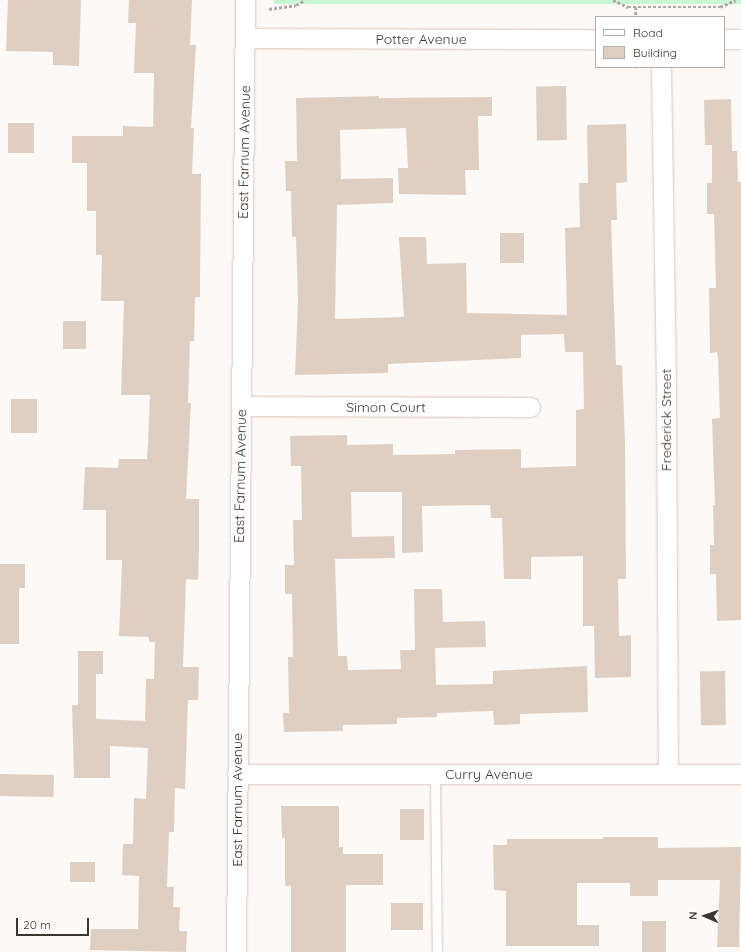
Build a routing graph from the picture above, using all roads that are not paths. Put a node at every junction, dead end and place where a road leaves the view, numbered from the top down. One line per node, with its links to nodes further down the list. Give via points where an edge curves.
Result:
1 (245, 0): 2 (street, East Farnum Avenue)
2 (245, 38): 3 (street, Potter Avenue); 7 (street, East Farnum Avenue)
3 (595, 38)
4 (725, 39): 5 (street)
5 (741, 39)
6 (660, 68): 11 (street, Frederick Street, via 666,394)
7 (241, 406): 8 (street, Simon Court); 9 (street, East Farnum Avenue)
8 (530, 407)
9 (237, 774): 10 (street, Curry Avenue); 13 (street, East Farnum Avenue)
10 (435, 774): 11 (street, Curry Avenue); 14 (lane)
11 (668, 774): 12 (street, Curry Avenue)
12 (741, 774)
13 (236, 952)
14 (437, 952)

